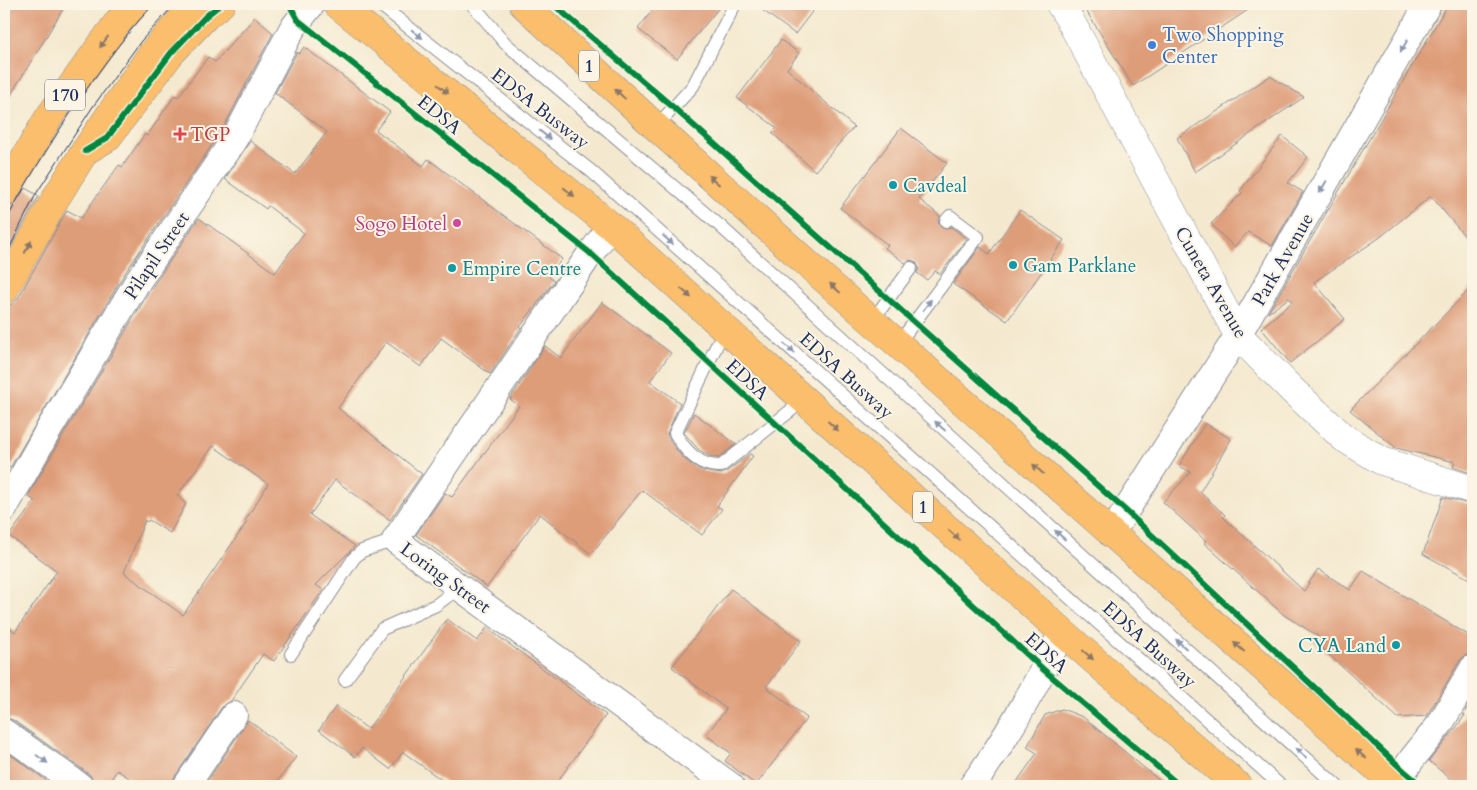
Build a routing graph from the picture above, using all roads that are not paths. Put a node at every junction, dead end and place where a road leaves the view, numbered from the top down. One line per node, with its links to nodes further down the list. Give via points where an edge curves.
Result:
1 (135, 4): 14 (main road, 170, one-way to 14, via 118,22 49,116)
2 (195, 4): 13 (main road, 170, via 153,52)
3 (221, 4): 13 (main road, via 171,53)
4 (312, 4): 25 (street, Pilapil Street, via 292,29 235,138 190,198 136,284)
5 (337, 4): 16 (main road, EDSA / 1, one-way to 16)
6 (379, 4): 41 (lane, EDSA Busway, one-way to 41, via 591,171)
7 (472, 4): 42 (lane, EDSA Busway, one-way to 7, via 720,225 505,43)
8 (522, 4): 12 (main road, 1, one-way to 8)
9 (735, 4): 12 (lane, via 693,86)
10 (1060, 4): 21 (street, Cuneta Avenue)
11 (1428, 4): 21 (street, Park Avenue, one-way to 21)
12 (656, 128): 19 (main road, 1, one-way to 12)
13 (102, 144): 18 (main road, 170, one-way to 13, via 57,196)
14 (4, 193)
15 (946, 220): 22 (lane, one-way to 15, via 978,237 950,216)
16 (611, 226): 20 (main road, EDSA / 1, one-way to 20); 27 (street, Loring Street)
17 (911, 268): 19 (lane)
18 (4, 290)
19 (872, 321): 22 (main road, 1)
20 (725, 328): 23 (main road, EDSA / 1); 23 (lane, via 676,433 686,450 713,466 721,466)
21 (1238, 335): 24 (street, Cuneta Avenue, via 1344,438 1382,461); 26 (street, Park Avenue)
22 (898, 344): 26 (main road, 1, one-way to 22)
23 (804, 400): 29 (main road, EDSA / 1, one-way to 29)
24 (1473, 490)
25 (4, 509)
26 (1111, 534): 35 (main road, 1, one-way to 26)
27 (395, 540): 28 (street, Loring Street); 30 (lane, via 362,551 354,558)
28 (460, 588): 32 (lane, via 436,604 382,629); 38 (street, Loring Street)
29 (1062, 632): 39 (street, via 997,752); 40 (main road, EDSA / 1, one-way to 40)
30 (291, 654)
31 (1473, 668): 35 (street, via 1440,724)
32 (346, 680)
33 (234, 714): 37 (street)
34 (4, 732): 36 (street, one-way to 36)
35 (1396, 785)
36 (80, 786)
37 (186, 786)
38 (731, 786)
39 (972, 786)
40 (1238, 786)
41 (1281, 786)
42 (1337, 786)

